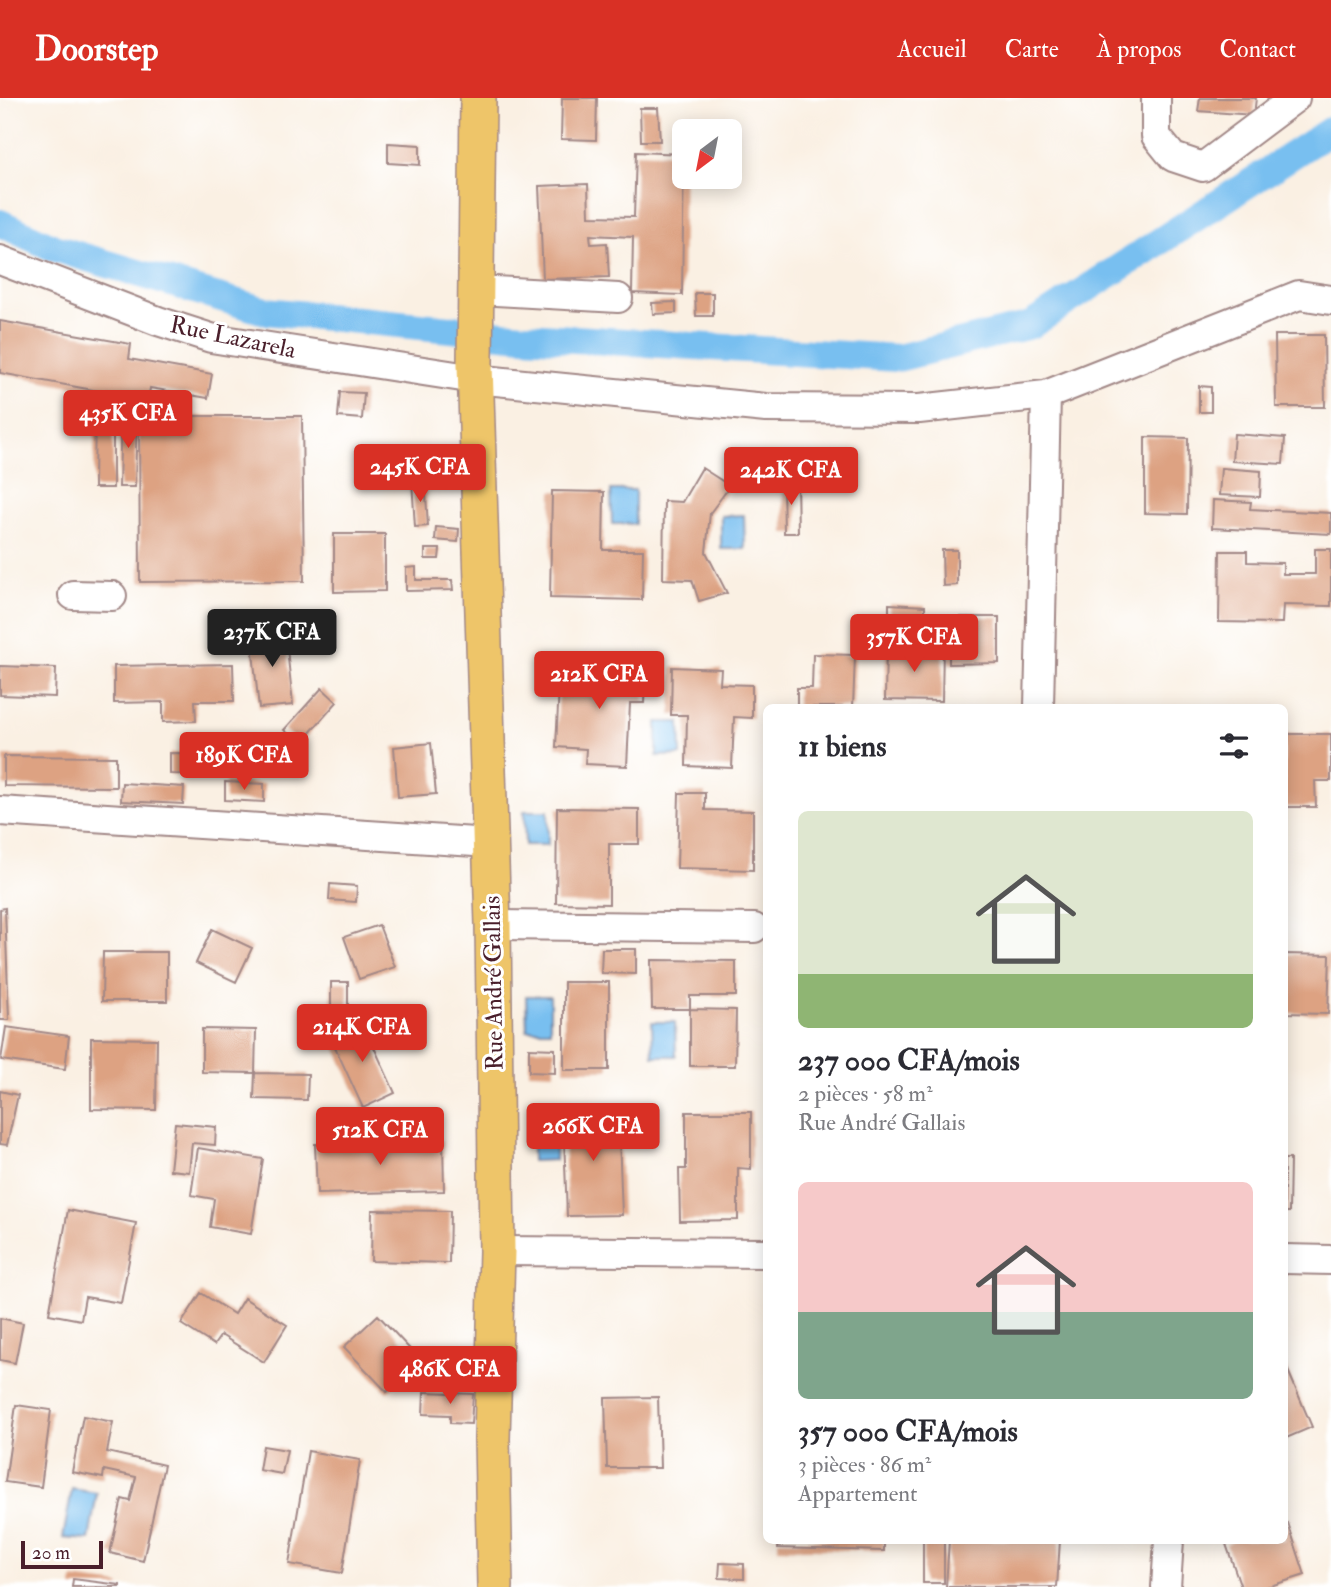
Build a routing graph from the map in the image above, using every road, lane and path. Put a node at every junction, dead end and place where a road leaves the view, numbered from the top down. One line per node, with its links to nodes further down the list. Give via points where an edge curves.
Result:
1 (478, 98): 5 (main road, Rue André Gallais)
2 (1156, 98): 3 (street, via 1156,136 1173,157 1203,167)
3 (1295, 98)
4 (0, 260): 8 (street, Rue Lazarela, via 211,338)
5 (477, 297): 6 (street); 8 (main road, Rue André Gallais)
6 (618, 298)
7 (1331, 300): 9 (street, Rue Lazarela, via 1298,295)
8 (475, 372): 9 (street, Rue Lazarela, via 766,408 919,409); 14 (main road, Rue André Gallais)
9 (1046, 395): 12 (street)
10 (73, 595): 11 (street)
11 (112, 596)
12 (1039, 704)
13 (0, 811): 14 (street)
14 (490, 844): 15 (main road, Rue André Gallais)
15 (493, 925): 16 (street); 17 (main road, Rue André Gallais)
16 (754, 928)
17 (497, 1251): 18 (street); 22 (main road, Rue André Gallais, via 492,1439)
18 (763, 1253)
19 (1288, 1259): 20 (street)
20 (1331, 1260)
21 (1170, 1544): 23 (street)
22 (495, 1587)
23 (1167, 1587)

